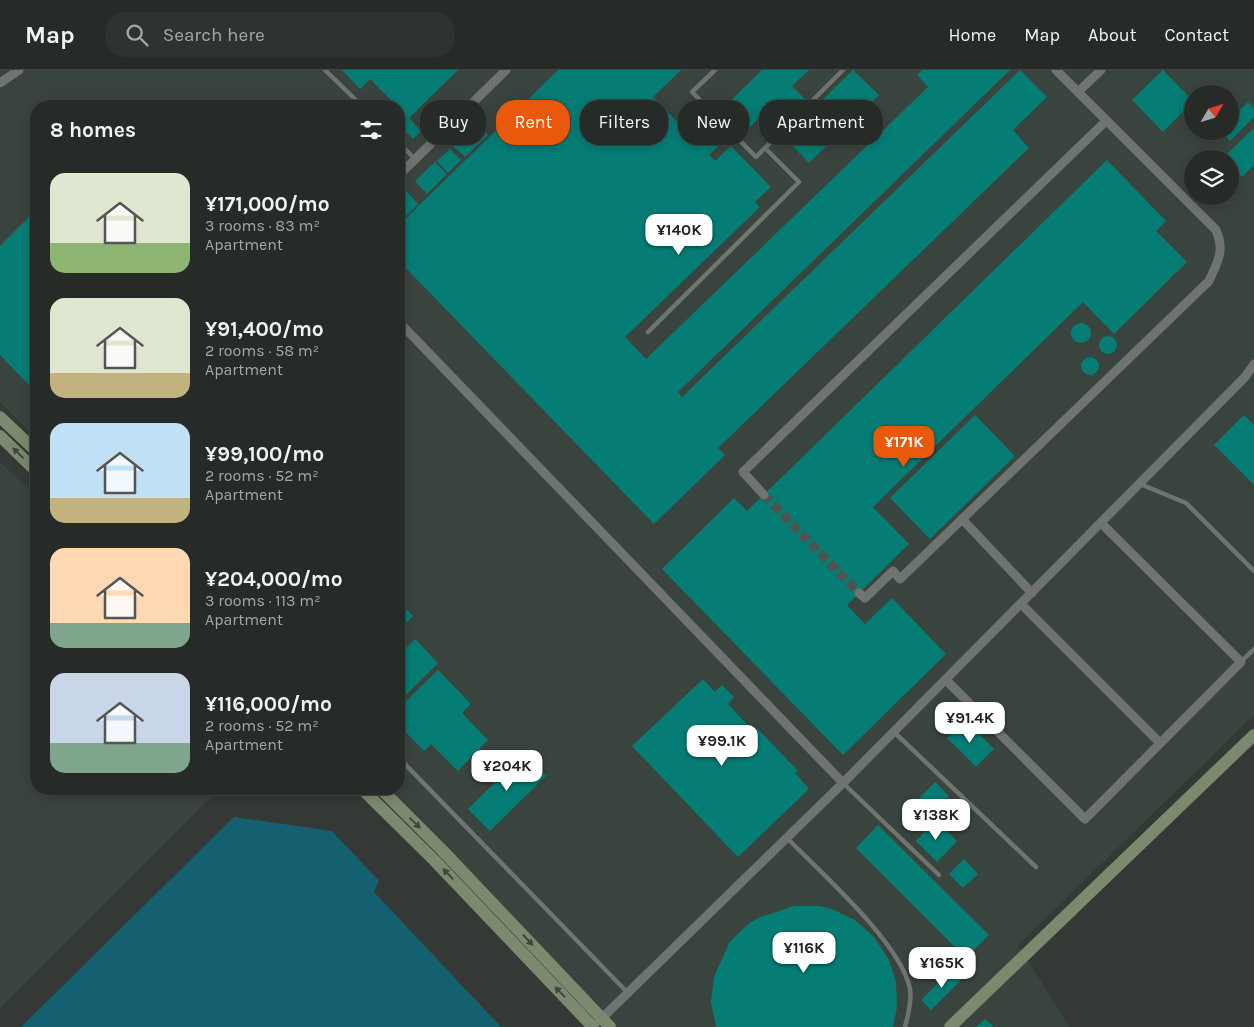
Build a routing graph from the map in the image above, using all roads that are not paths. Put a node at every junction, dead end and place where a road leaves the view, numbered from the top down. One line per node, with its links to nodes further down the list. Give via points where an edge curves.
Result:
1 (19, 70): 8 (street)
2 (325, 70): 10 (lane)
3 (506, 70): 14 (street)
4 (715, 70): 12 (lane, via 692,92 756,156)
5 (842, 70): 12 (lane)
6 (1056, 70): 9 (street)
7 (1101, 70): 9 (street)
8 (0, 84)
9 (1078, 92): 11 (street)
10 (356, 100)
11 (1106, 121): 24 (street, via 743,472); 25 (street, via 1216,230 1222,243 1219,259 1209,281)
12 (765, 148): 17 (lane, via 800,182)
13 (405, 149): 14 (lane)
14 (415, 159): 15 (street)
15 (405, 169)
16 (405, 328): 38 (street)
17 (648, 332)
18 (1254, 364): 23 (street, via 1246,376)
19 (0, 417): 21 (street)
20 (0, 436): 22 (street, one-way to 20)
21 (30, 445)
22 (30, 465)
23 (1139, 484): 26 (street); 27 (lane, via 1186,503)
24 (764, 494)
25 (962, 519): 28 (street); 29 (street, via 900,579 893,571 865,598)
26 (1101, 523): 28 (street); 32 (street)
27 (1254, 571)
28 (1032, 592): 30 (street)
29 (860, 593)
30 (1021, 604): 33 (street); 36 (street)
31 (1254, 649): 32 (lane)
32 (1241, 662): 36 (street)
33 (946, 680): 34 (street); 36 (street, via 1085,819)
34 (894, 732): 38 (street); 42 (lane)
35 (1254, 734): 47 (street)
36 (1160, 743)
37 (405, 764): 44 (lane)
38 (843, 783): 41 (street); 43 (lane)
39 (368, 795): 45 (street, one-way to 39)
40 (387, 795): 45 (street, one-way to 45, via 443,851)
41 (787, 838): 44 (street); 46 (lane, via 882,936 900,962 910,990)
42 (1036, 867)
43 (939, 875)
44 (628, 993): 45 (street)
45 (599, 1025)
46 (905, 1027)
47 (950, 1027)

